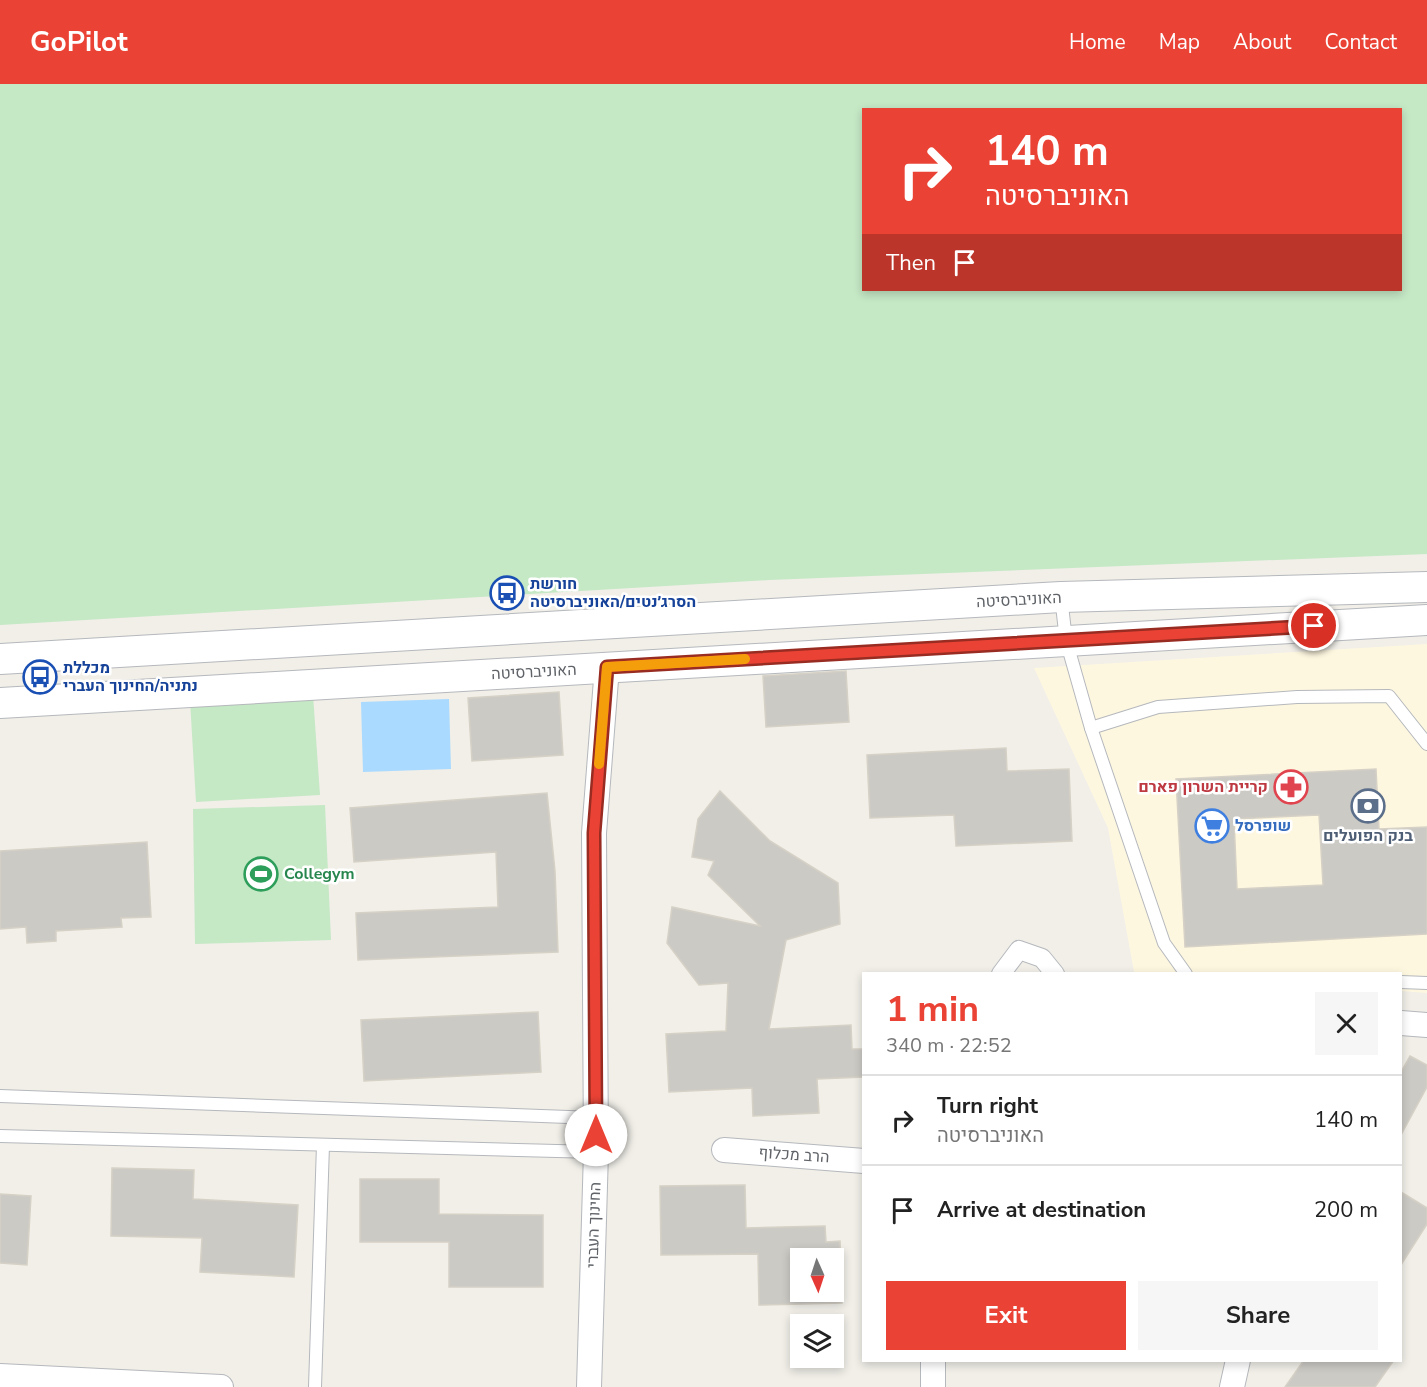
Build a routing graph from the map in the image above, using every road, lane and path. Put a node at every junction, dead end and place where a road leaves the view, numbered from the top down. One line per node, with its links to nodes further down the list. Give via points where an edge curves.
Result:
1 (1427, 587): 2 (street, האוניברסיטה)
2 (1061, 597): 4 (lane); 5 (street, האוניברסיטה)
3 (1427, 620): 4 (street, האוניברסיטה)
4 (1066, 640): 6 (street, האוניברסיטה); 8 (lane)
5 (0, 658)
6 (607, 667): 7 (street, האוניברסיטה); 18 (street, החינוך העברי, via 594,833)
7 (0, 703)
8 (1091, 728): 9 (lane, via 1158,707 1297,697 1389,696); 12 (lane, via 1164,943)
9 (1427, 744)
10 (1002, 972): 11 (street, via 1019,950 1042,958)
11 (1053, 972)
12 (1185, 972)
13 (1402, 982): 14 (lane)
14 (1427, 983)
15 (1402, 1023): 16 (street)
16 (1427, 1025)
17 (0, 1096): 18 (lane)
18 (596, 1118): 22 (street, החינוך העברי)
19 (0, 1136): 20 (lane)
20 (323, 1145): 22 (lane); 29 (lane)
21 (724, 1150): 23 (street, הרב מכלוף)
22 (596, 1152): 30 (street, החינוך העברי)
23 (862, 1161)
24 (933, 1362): 31 (street)
25 (1238, 1362): 32 (street)
26 (0, 1376): 27 (street)
27 (126, 1385): 28 (street)
28 (221, 1387)
29 (315, 1387)
30 (589, 1387)
31 (933, 1387)
32 (1232, 1387)

